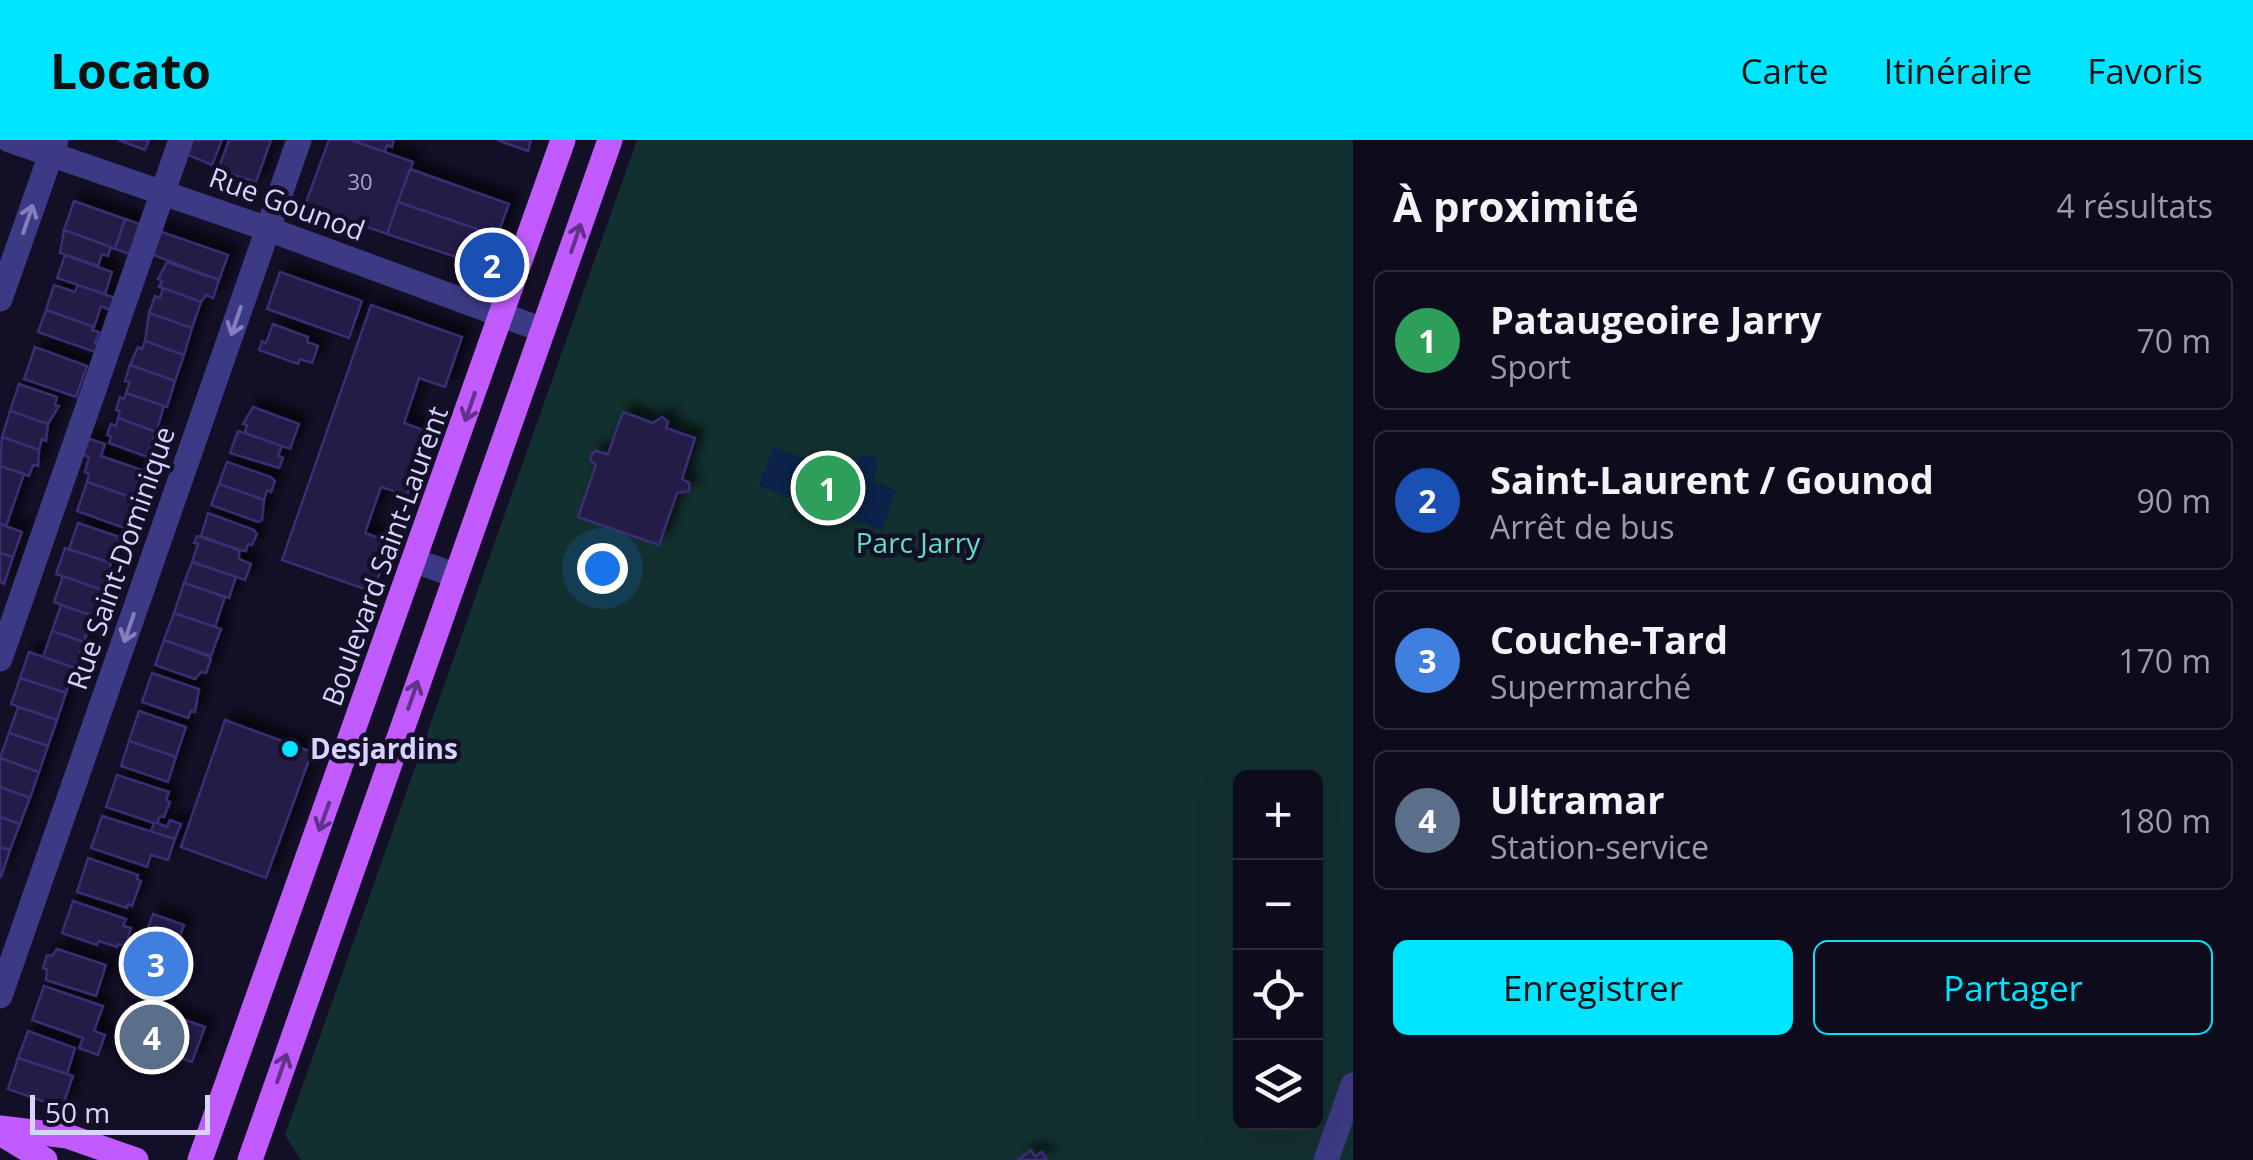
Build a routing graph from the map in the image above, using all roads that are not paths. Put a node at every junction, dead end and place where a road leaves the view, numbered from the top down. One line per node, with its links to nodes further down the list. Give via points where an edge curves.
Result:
1 (9, 140): 6 (street, Rue Gounod)
2 (181, 140): 7 (street)
3 (299, 140): 8 (street, Rue Saint-Dominique)
4 (564, 140): 10 (main road, Boulevard Saint-Laurent)
5 (610, 140): 11 (main road, one-way to 5)
6 (53, 147): 7 (street, Rue Gounod); 9 (street, one-way to 6)
7 (163, 192): 8 (street, Rue Gounod); 14 (street)
8 (268, 229): 10 (street, Rue Gounod); 15 (street, Rue Saint-Dominique, one-way to 15)
9 (0, 299)
10 (502, 314): 11 (street, Rue Gounod); 12 (main road, Boulevard Saint-Laurent, one-way to 12)
11 (543, 330): 13 (main road)
12 (415, 560): 13 (street); 20 (main road, Boulevard Saint-Laurent, one-way to 20)
13 (456, 575): 21 (main road, one-way to 13)
14 (0, 659)
15 (0, 996)
16 (1353, 1084): 22 (street)
17 (0, 1130): 18 (main road); 19 (main road, via 67,1136)
18 (45, 1160)
19 (136, 1160)
20 (200, 1160)
21 (250, 1160)
22 (1326, 1160)

